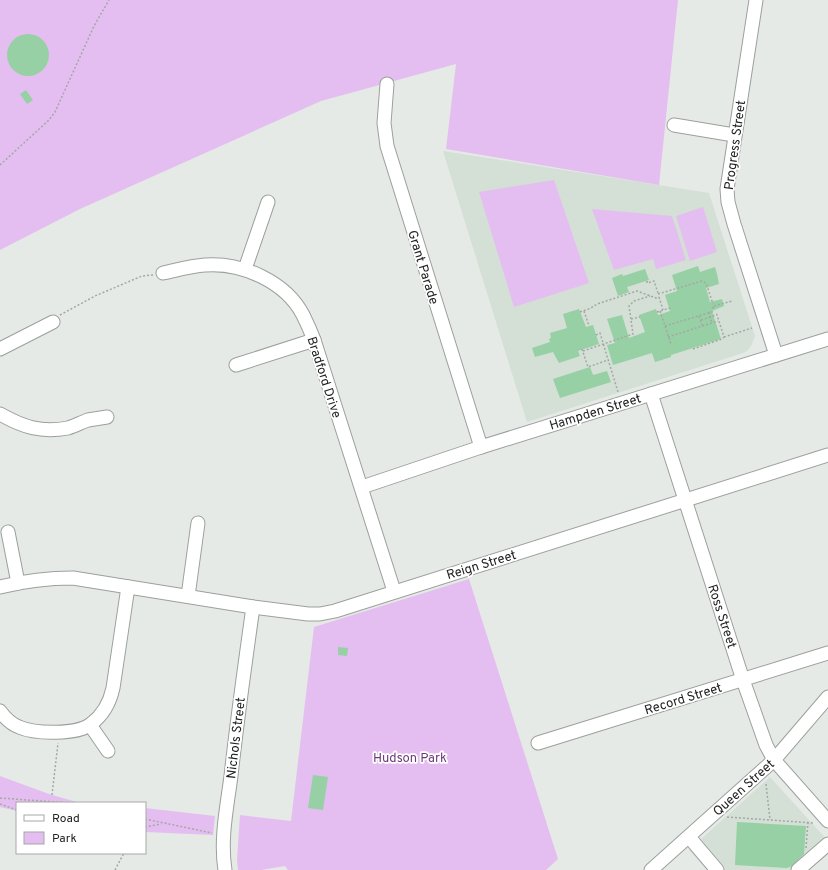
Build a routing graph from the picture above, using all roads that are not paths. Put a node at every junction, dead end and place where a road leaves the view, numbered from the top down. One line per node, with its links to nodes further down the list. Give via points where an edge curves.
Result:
1 (756, 0): 4 (street, Progress Street)
2 (387, 84): 17 (street, Grant Parade, via 384,124 387,146)
3 (674, 125): 4 (street)
4 (734, 135): 12 (street, Progress Street, via 726,189 728,202)
5 (268, 202): 6 (street)
6 (245, 269): 7 (street, Bradford Drive, via 206,265); 10 (street, Bradford Drive, via 276,285 289,296 303,314)
7 (163, 273)
8 (53, 322): 11 (street)
9 (828, 339): 12 (street, Hampden Street)
10 (314, 340): 13 (street); 19 (street, Bradford Drive)
11 (0, 349)
12 (776, 355): 14 (street, Hampden Street)
13 (236, 365)
14 (652, 394): 17 (street, Hampden Street); 20 (street, Ross Street)
15 (0, 414): 16 (street, via 25,427 39,430 70,427)
16 (107, 417)
17 (480, 447): 19 (street, Hampden Street)
18 (828, 455): 20 (street, Reign Street)
19 (362, 487): 26 (street, Bradford Drive)
20 (686, 500): 26 (street, Reign Street); 30 (street, Ross Street)
21 (198, 523): 27 (street)
22 (8, 532): 23 (street)
23 (18, 583): 24 (street, Reign Street, via 45,578 73,578); 25 (street, Reign Street)
24 (128, 587): 27 (street, Reign Street); 33 (street, via 110,700)
25 (0, 588)
26 (394, 591): 28 (street, Reign Street, via 320,614)
27 (188, 596): 28 (street, Reign Street)
28 (253, 607): 40 (street, Nichols Street, via 224,836)
29 (828, 653): 30 (street, Record Street)
30 (743, 680): 34 (street, Record Street); 36 (street, Ross Street, via 766,745)
31 (828, 697): 36 (street, Queen Street)
32 (0, 711): 33 (street, via 19,727 34,732 73,731)
33 (90, 725): 35 (street)
34 (538, 743)
35 (108, 752)
36 (774, 760): 37 (street, Ross Street); 38 (street, Queen Street)
37 (828, 821)
38 (688, 837): 41 (street, Queen Street); 42 (street)
39 (828, 844): 43 (street)
40 (225, 870)
41 (651, 870)
42 (717, 870)
43 (798, 870)

